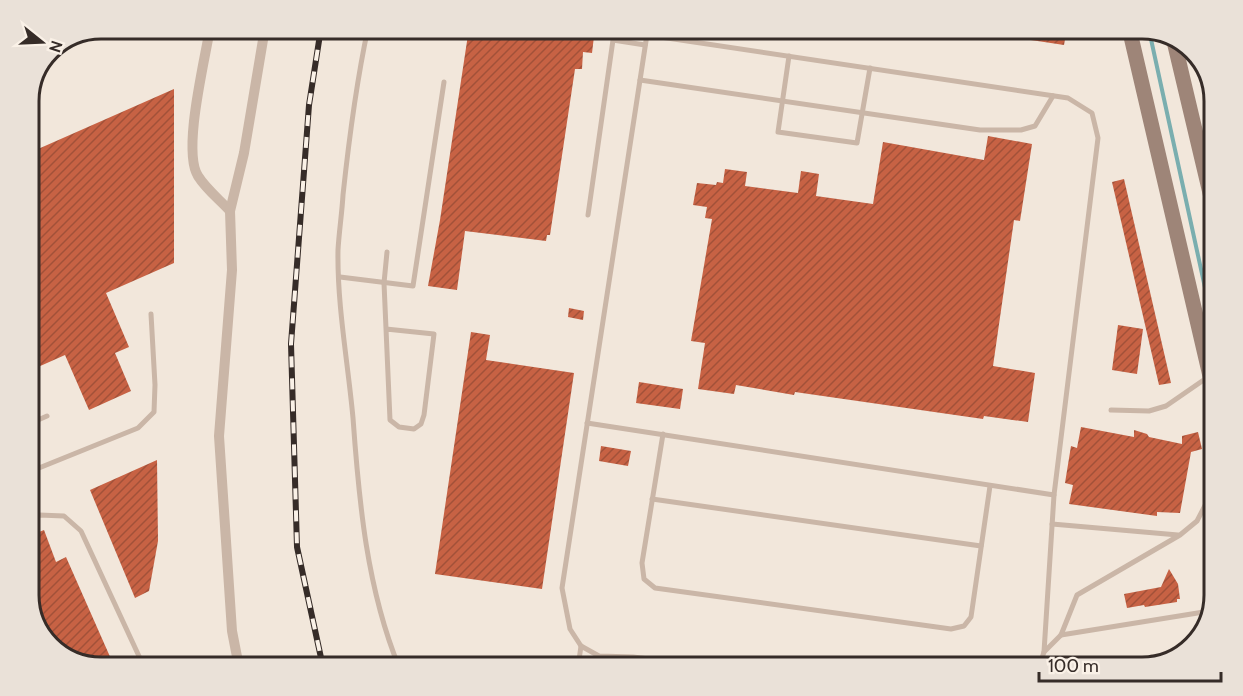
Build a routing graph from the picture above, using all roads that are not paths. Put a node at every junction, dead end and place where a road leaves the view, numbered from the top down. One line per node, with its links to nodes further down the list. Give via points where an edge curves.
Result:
1 (208, 39): 17 (street, via 192,156 197,176)
2 (263, 39): 17 (street)
3 (366, 39): 20 (lane, via 348,143 338,250)
4 (646, 39): 7 (lane)
5 (688, 39): 9 (lane)
6 (1133, 39): 24 (main road)
7 (645, 45): 11 (lane); 18 (lane, via 613,40)
8 (1176, 48): 16 (main road)
9 (789, 56): 10 (lane); 14 (lane)
10 (870, 68): 13 (lane); 15 (lane)
11 (640, 80): 14 (lane); 29 (lane)
12 (444, 82): 21 (lane, via 413,286)
13 (1053, 96): 15 (lane, via 1035,126 1021,130 980,129); 33 (lane, via 1068,98 1092,113 1098,138)
14 (783, 101): 15 (lane); 15 (lane, via 778,132 857,143)
15 (863, 112)
16 (1204, 168)
17 (230, 211): 45 (street, via 232,270 219,436)
18 (588, 215)
19 (387, 252): 21 (lane)
20 (340, 277): 21 (lane); 46 (lane, via 366,539)
21 (384, 283): 23 (lane)
22 (151, 314): 31 (lane, via 154,412 138,428)
23 (386, 329): 23 (lane, via 390,420 414,429 424,415 435,334)
24 (1204, 348)
25 (1204, 387): 26 (lane, via 1149,411)
26 (1111, 410)
27 (47, 416): 28 (lane)
28 (39, 420)
29 (587, 423): 30 (lane); 42 (lane, via 562,588 570,629)
30 (663, 434): 32 (lane); 34 (lane)
31 (39, 468)
32 (990, 486): 33 (lane); 39 (lane)
33 (1054, 495): 37 (lane)
34 (652, 499): 39 (lane); 39 (lane, via 642,563 644,579 655,588 951,629 964,626 970,617)
35 (1204, 507): 38 (lane, via 1197,520)
36 (39, 515): 44 (lane, via 64,516 81,531)
37 (1052, 524): 38 (lane); 43 (lane)
38 (1179, 535): 41 (lane, via 1077,596)
39 (981, 546)
40 (1202, 612): 41 (lane)
41 (1061, 635): 43 (lane)
42 (581, 646): 47 (lane); 48 (lane, via 599,656)
43 (1044, 652): 49 (lane)
44 (139, 657)
45 (236, 657)
46 (395, 657)
47 (580, 657)
48 (633, 657)
49 (1042, 657)

